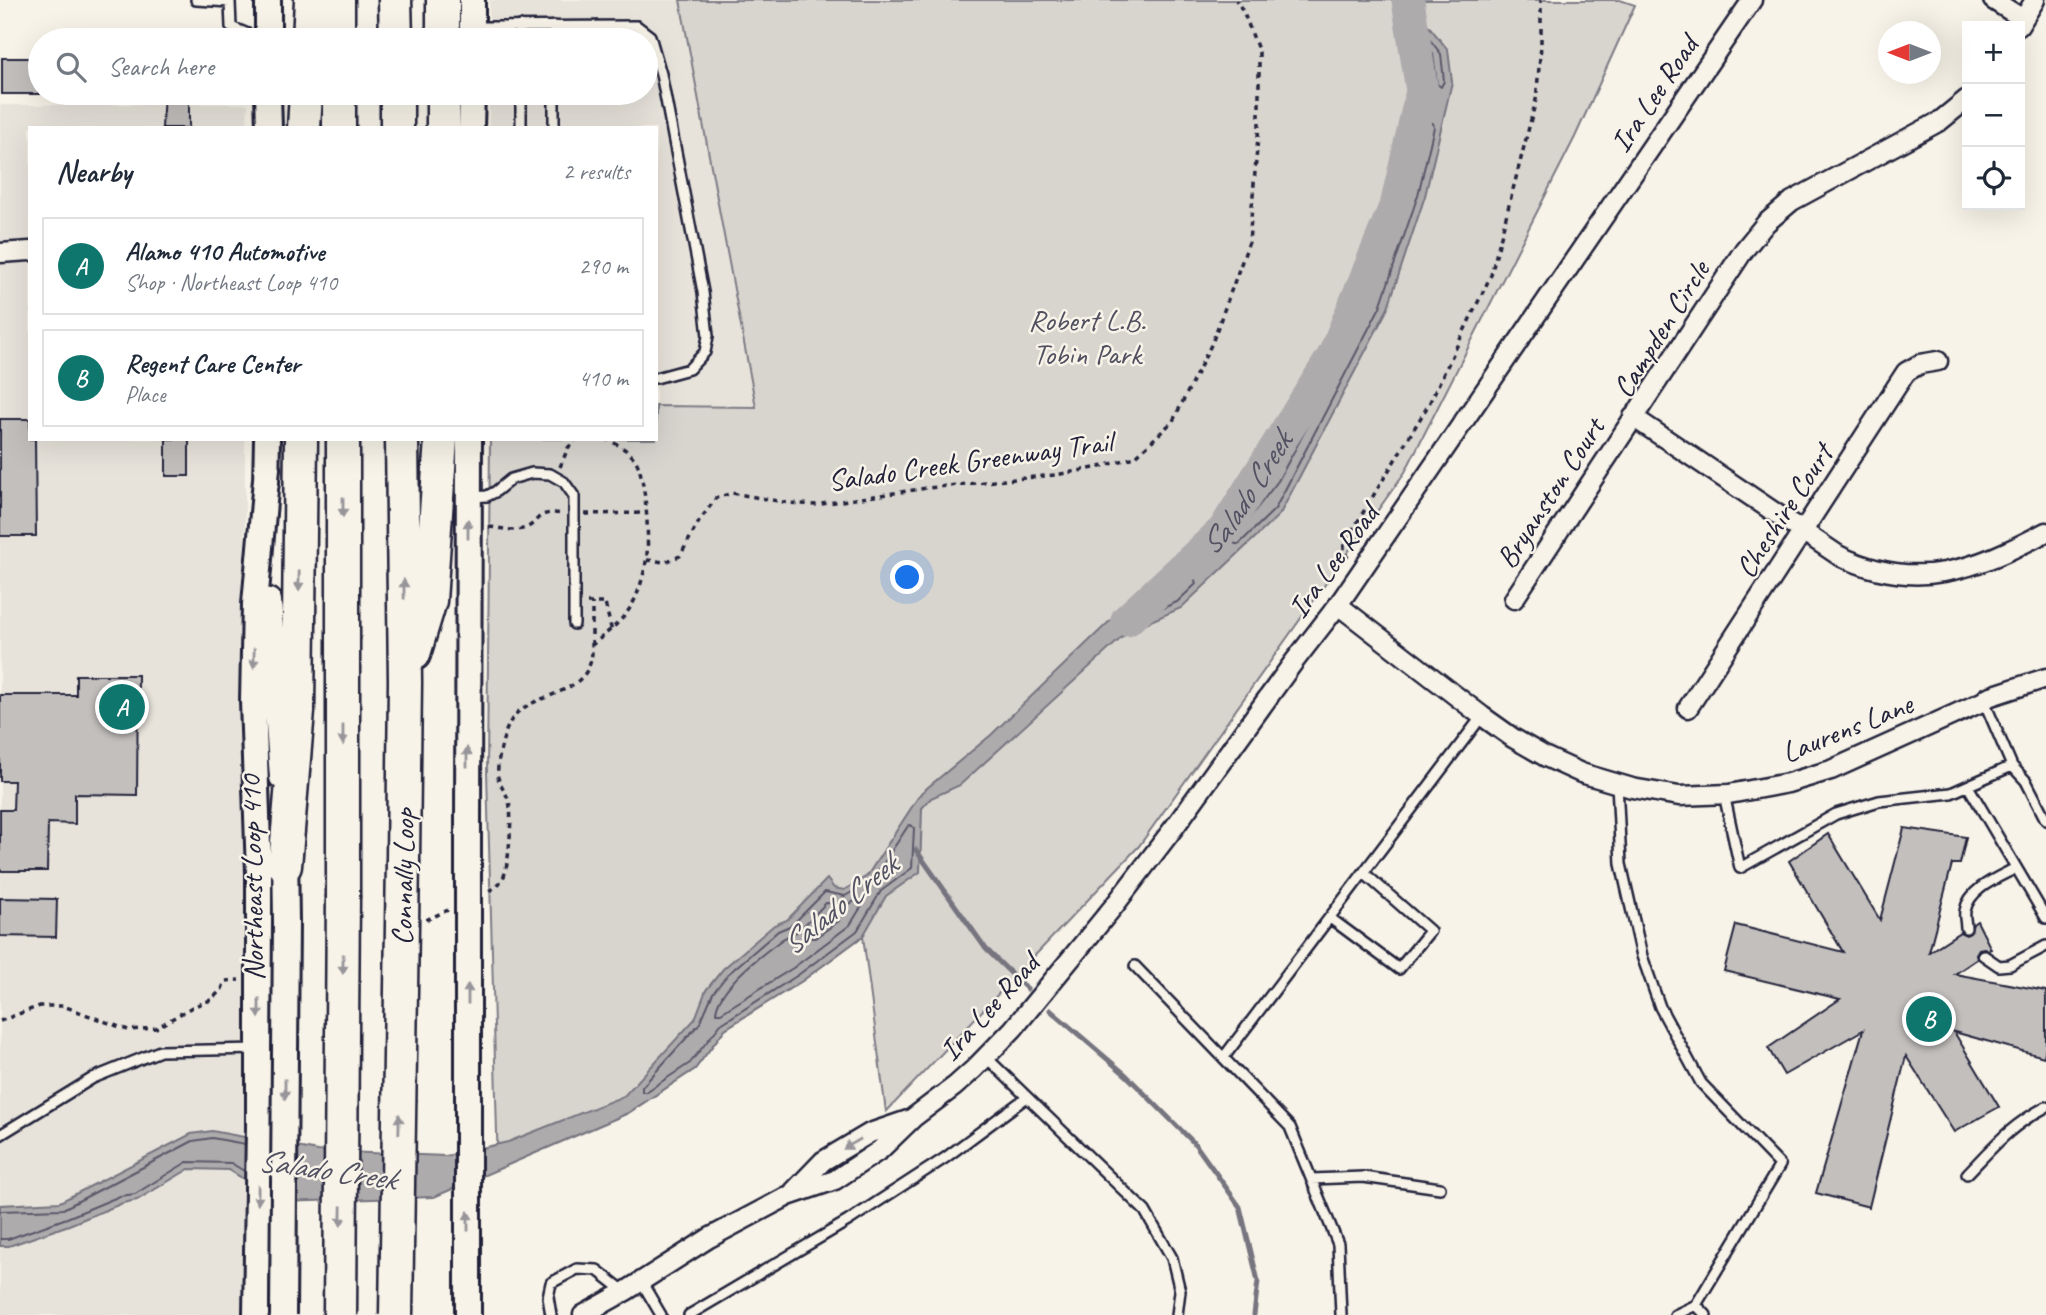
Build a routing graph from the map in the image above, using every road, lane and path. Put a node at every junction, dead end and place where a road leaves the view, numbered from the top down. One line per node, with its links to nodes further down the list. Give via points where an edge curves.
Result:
1 (196, 0): 12 (lane)
2 (268, 0): 19 (main road)
3 (312, 0): 20 (highway)
4 (338, 0): 21 (highway)
5 (395, 0): 22 (highway)
6 (472, 0): 15 (main road)
7 (1236, 0): 58 (path, Salado Creek Greenway Trail, via 1259,52 1259,125 1249,242 1212,343 1173,421 1135,457 1066,473 815,505 732,493 716,498 680,556 665,562 647,560)
8 (1541, 0): 63 (path, via 1536,100 1491,275 1429,404 1344,544)
9 (1752, 0): 67 (street, Ira Lee Road)
10 (1993, 0): 13 (street)
11 (2035, 0): 14 (street)
12 (230, 1): 18 (lane)
13 (2019, 21)
14 (2022, 21)
15 (453, 22): 16 (lane)
16 (520, 26): 17 (lane)
17 (554, 26): 23 (lane)
18 (233, 28)
19 (268, 28)
20 (310, 28)
21 (338, 28)
22 (396, 28)
23 (640, 28)
24 (658, 64): 45 (lane, via 704,292 708,336 705,352 690,369)
25 (1962, 103): 46 (street, Campden Circle, via 1940,121 1792,201 1766,223)
26 (268, 105): 34 (main road)
27 (305, 105): 35 (highway)
28 (339, 105): 36 (highway)
29 (397, 105): 37 (highway)
30 (443, 105): 38 (highway)
31 (471, 105): 39 (main road)
32 (521, 105): 40 (lane)
33 (554, 105): 41 (lane)
34 (269, 126)
35 (304, 126)
36 (339, 126)
37 (397, 126)
38 (443, 126)
39 (471, 126)
40 (521, 126)
41 (554, 126)
42 (28, 251): 43 (street)
43 (0, 253)
44 (1938, 361): 61 (street, Cheshire Court, via 1906,372)
45 (658, 378)
46 (1633, 417): 61 (street, Campden Circle); 64 (street, Bryanston Court)
47 (267, 441): 55 (main road, Northeast Loop 410)
48 (301, 441): 81 (highway, one-way to 81, via 299,711)
49 (343, 441): 107 (highway, Connally Loop, one-way to 107, bridge)
50 (402, 441): 72 (highway, Connally Loop, one-way to 50)
51 (441, 441): 72 (highway, via 430,601)
52 (469, 441): 57 (main road)
53 (574, 441): 56 (path)
54 (610, 441): 58 (path, via 635,460)
55 (267, 468): 81 (main road, Northeast Loop 410, via 265,523); 90 (main road, one-way to 90, via 255,604 253,701)
56 (556, 478): 57 (lane, via 532,473 511,479 487,496); 59 (lane, via 574,495)
57 (468, 497): 109 (main road, one-way to 57, bridge)
58 (646, 513): 59 (path)
59 (575, 514): 60 (path, via 541,515 519,530); 65 (lane)
60 (480, 528)
61 (1804, 532): 62 (street, Campden Circle, via 1853,562 1885,572 1918,575 1964,569); 74 (street, Cheshire Court)
62 (2046, 532)
63 (1351, 560)
64 (1514, 600)
65 (574, 603): 66 (path); 68 (lane)
66 (592, 603): 69 (path, via 605,603); 70 (path)
67 (1338, 605): 75 (street, Laurens Lane); 93 (street, Ira Lee Road, via 1114,906)
68 (574, 624)
69 (612, 632)
70 (592, 645)
71 (2046, 678): 73 (street, Laurens Lane)
72 (405, 682): 108 (highway, Connally Loop, one-way to 72, bridge)
73 (1984, 701): 76 (lane); 79 (street, Laurens Lane, via 1831,770)
74 (1688, 708)
75 (1482, 716): 77 (street, Laurens Lane, via 1546,757); 83 (lane)
76 (2012, 766): 78 (lane); 80 (lane, via 2026,781)
77 (1617, 783): 79 (street, Laurens Lane, via 1679,796); 103 (lane, via 1621,864 1642,956 1660,1007 1702,1083 1780,1165)
78 (1968, 786): 79 (lane, via 1951,793 1879,801 1836,814 1740,868); 82 (lane)
79 (1724, 794)
80 (2046, 820)
81 (285, 866): 106 (main road, Northeast Loop 410, one-way to 106, bridge)
82 (2016, 867): 85 (lane); 86 (lane, via 1971,897 1965,910)
83 (1364, 873): 84 (lane); 84 (lane, via 1430,930 1399,969)
84 (1330, 918): 94 (lane)
85 (2046, 918)
86 (1966, 928)
87 (2046, 946): 88 (lane, via 2010,965 1999,966)
88 (1983, 955)
89 (1135, 966): 94 (lane)
90 (259, 991): 91 (path, via 241,992 242,980 225,981 211,1000 156,1028 128,1030 63,1006 40,1006); 92 (main road, one-way to 92)
91 (0, 1021)
92 (259, 1049): 97 (lane, via 160,1051 93,1078); 105 (main road, one-way to 105)
93 (986, 1057): 95 (lane); 101 (street, Ira Lee Road, via 880,1150 835,1180 788,1196)
94 (1224, 1057): 99 (lane, via 1290,1127)
95 (1027, 1097): 113 (lane, via 848,1222); 114 (lane, via 1144,1211 1172,1258 1180,1291)
96 (2046, 1107): 98 (lane, via 2023,1119)
97 (0, 1135)
98 (1968, 1174)
99 (1312, 1180): 100 (lane, via 1363,1177); 115 (lane, via 1338,1244)
100 (1440, 1188)
101 (641, 1281): 102 (street, Ira Lee Road); 112 (lane)
102 (624, 1291): 104 (street, Ira Lee Road); 110 (lane, via 597,1270 577,1269 551,1283)
103 (1696, 1305): 116 (lane); 117 (lane)
104 (603, 1310): 111 (street, Ira Lee Road)
105 (256, 1315)
106 (283, 1315)
107 (340, 1315)
108 (396, 1315)
109 (468, 1315)
110 (551, 1315)
111 (583, 1315)
112 (660, 1315)
113 (689, 1315)
114 (1177, 1315)
115 (1341, 1315)
116 (1675, 1315)
117 (1706, 1315)

